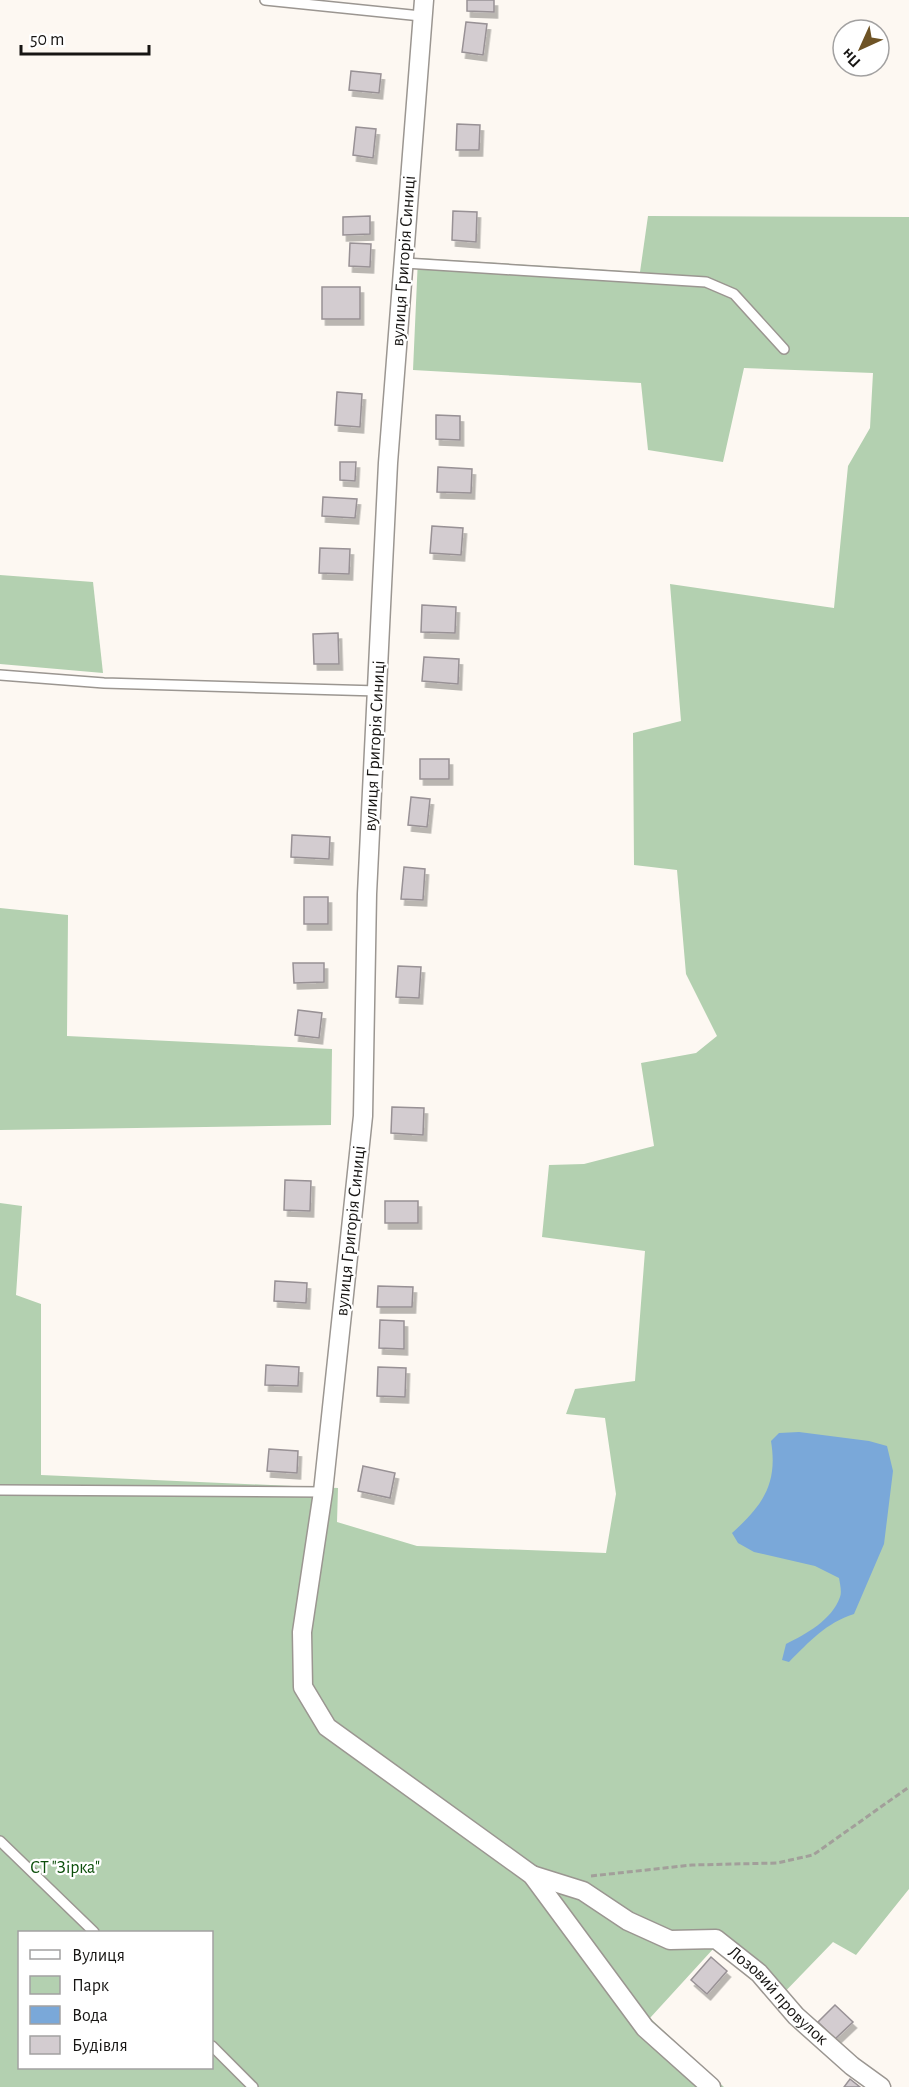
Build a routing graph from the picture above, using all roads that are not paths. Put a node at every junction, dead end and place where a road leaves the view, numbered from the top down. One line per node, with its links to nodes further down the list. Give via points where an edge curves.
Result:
1 (265, 0): 2 (lane)
2 (422, 8): 3 (street, вулиця Григорія Синиці)
3 (405, 263): 4 (lane, via 706,282 734,294); 6 (street, вулиця Григорія Синиці, via 388,464)
4 (784, 349)
5 (0, 675): 6 (lane, via 104,683)
6 (379, 691): 8 (street, вулиця Григорія Синиці, via 367,894 363,1116)
7 (0, 1490): 8 (lane)
8 (323, 1492): 10 (street, вулиця Григорія Синиці, via 302,1632 303,1688 327,1727)
9 (0, 1841): 11 (lane)
10 (532, 1875): 14 (street, via 645,2028); 15 (street, Лозовий провулок, via 583,1891 628,1922 670,1940 716,1939 759,1973 796,2016)
11 (93, 1931)
12 (213, 2047): 13 (lane)
13 (253, 2087)
14 (711, 2087)
15 (881, 2087)

